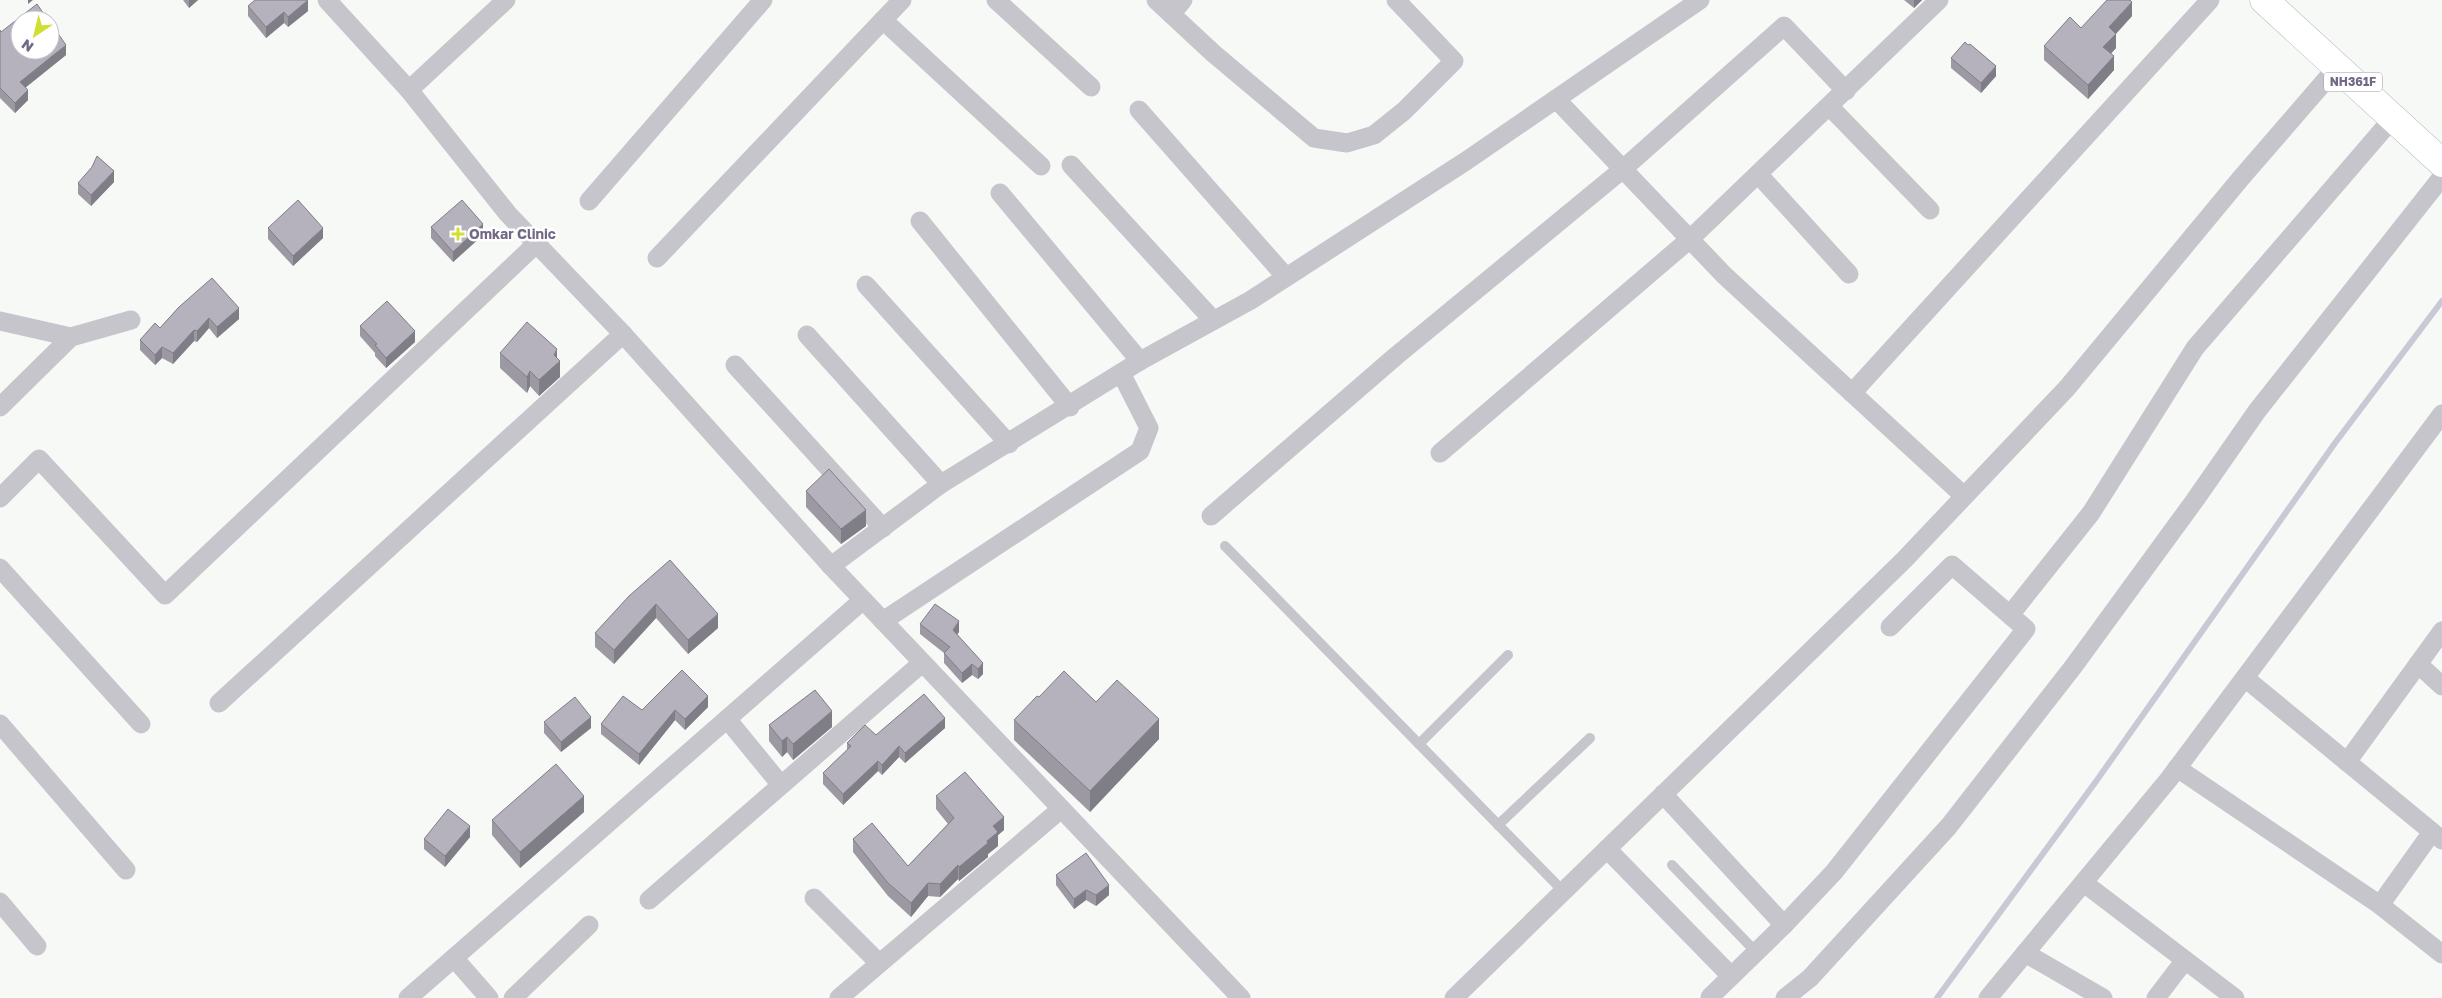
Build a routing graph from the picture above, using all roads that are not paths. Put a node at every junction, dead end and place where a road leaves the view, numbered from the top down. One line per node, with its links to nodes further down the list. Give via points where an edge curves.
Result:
1 (327, 0): 16 (street)
2 (506, 0): 16 (street)
3 (763, 0): 29 (street)
4 (902, 0): 13 (street)
5 (996, 0): 15 (street)
6 (1156, 0): 12 (street)
7 (1396, 0): 12 (street, via 1454,61 1404,111 1374,134 1347,143 1314,138 1276,108)
8 (1700, 0): 18 (street)
9 (1939, 0): 17 (street)
10 (2210, 0): 47 (street)
11 (2264, 0): 14 (highway, NH361F)
12 (1177, 7)
13 (883, 20): 24 (street); 34 (street)
14 (2337, 67): 21 (highway, NH361F); 54 (street, via 2067,388)
15 (1090, 87)
16 (408, 90): 33 (street)
17 (1846, 91): 19 (street); 25 (street, via 1784,26)
18 (1556, 99): 25 (street); 36 (street)
19 (1830, 106): 26 (street); 30 (street)
20 (1139, 110): 36 (street)
21 (2393, 118): 22 (highway, NH361F); 62 (street, via 2195,348 2091,513)
22 (2442, 163)
23 (1071, 165): 40 (street)
24 (1041, 166)
25 (1623, 169): 32 (street); 56 (street, via 1396,356)
26 (1758, 174): 32 (street); 35 (street)
27 (2442, 177): 111 (street, via 2258,412 2079,659 1949,826 1810,978)
28 (1000, 193): 44 (street)
29 (589, 201)
30 (1930, 210)
31 (920, 221): 49 (street)
32 (1690, 239): 47 (street, via 1724,276); 52 (street)
33 (536, 244): 41 (street); 55 (street, via 165,596 39,459)
34 (657, 258)
35 (1849, 274)
36 (1286, 277): 40 (street)
37 (866, 285): 51 (street)
38 (0, 320): 43 (street)
39 (131, 320): 43 (street)
40 (1213, 320): 44 (street)
41 (623, 334): 59 (street); 71 (street)
42 (807, 335): 53 (street)
43 (71, 337): 48 (street)
44 (1140, 361): 46 (street)
45 (735, 365): 57 (street)
46 (1121, 374): 49 (street); 63 (street, via 1149,428 1140,451)
47 (1852, 393): 54 (street)
48 (0, 407)
49 (1070, 407): 51 (street)
50 (2442, 414): 69 (street)
51 (1009, 444): 53 (street)
52 (1440, 453)
53 (941, 484): 57 (street)
54 (1964, 496): 80 (street, via 1904,560)
55 (0, 498)
56 (1211, 516)
57 (883, 528): 59 (street)
58 (1225, 546): 76 (lane)
59 (831, 566): 61 (street)
60 (0, 568): 74 (street)
61 (863, 600): 63 (street); 72 (street)
62 (2010, 615): 64 (street, via 1952,565); 94 (street, via 2026,629 1834,872)
63 (883, 621): 67 (street)
64 (1890, 627)
65 (2442, 631): 68 (street)
66 (1508, 655): 76 (lane)
67 (922, 662): 79 (street); 81 (street)
68 (2418, 664): 70 (street); 77 (street)
69 (2245, 678): 77 (street); 78 (street)
70 (2442, 686)
71 (219, 703)
72 (727, 719): 79 (street); 99 (street)
73 (0, 724): 86 (street)
74 (141, 724)
75 (1590, 738): 82 (lane)
76 (1419, 744): 82 (lane)
77 (2347, 762): 83 (street)
78 (2177, 768): 87 (street); 92 (street)
79 (781, 785): 90 (street)
80 (1663, 794): 84 (street); 94 (street)
81 (1061, 809): 101 (street); 109 (street)
82 (1498, 825): 88 (lane)
83 (2437, 836): 92 (street)
84 (1608, 849): 88 (street); 102 (street)
85 (1672, 865): 96 (lane)
86 (126, 870)
87 (2084, 883): 97 (street); 100 (street)
88 (1564, 891): 110 (street)
89 (814, 898): 101 (street)
90 (649, 900)
91 (0, 902): 95 (street)
92 (2380, 905): 98 (street)
93 (589, 925): 107 (street)
94 (1784, 925): 96 (street)
95 (37, 946)
96 (1756, 952): 102 (street)
97 (2025, 953): 104 (street); 112 (street)
98 (2442, 954)
99 (454, 958): 105 (street); 106 (street)
100 (2185, 960): 113 (street); 114 (street)
101 (879, 963): 108 (street)
102 (1731, 976): 103 (street)
103 (1710, 997)
104 (1991, 997)
105 (408, 998)
106 (489, 998)
107 (513, 998)
108 (839, 998)
109 (1241, 998)
110 (1454, 998)
111 (1785, 998)
112 (2103, 998)
113 (2156, 998)
114 (2235, 998)

